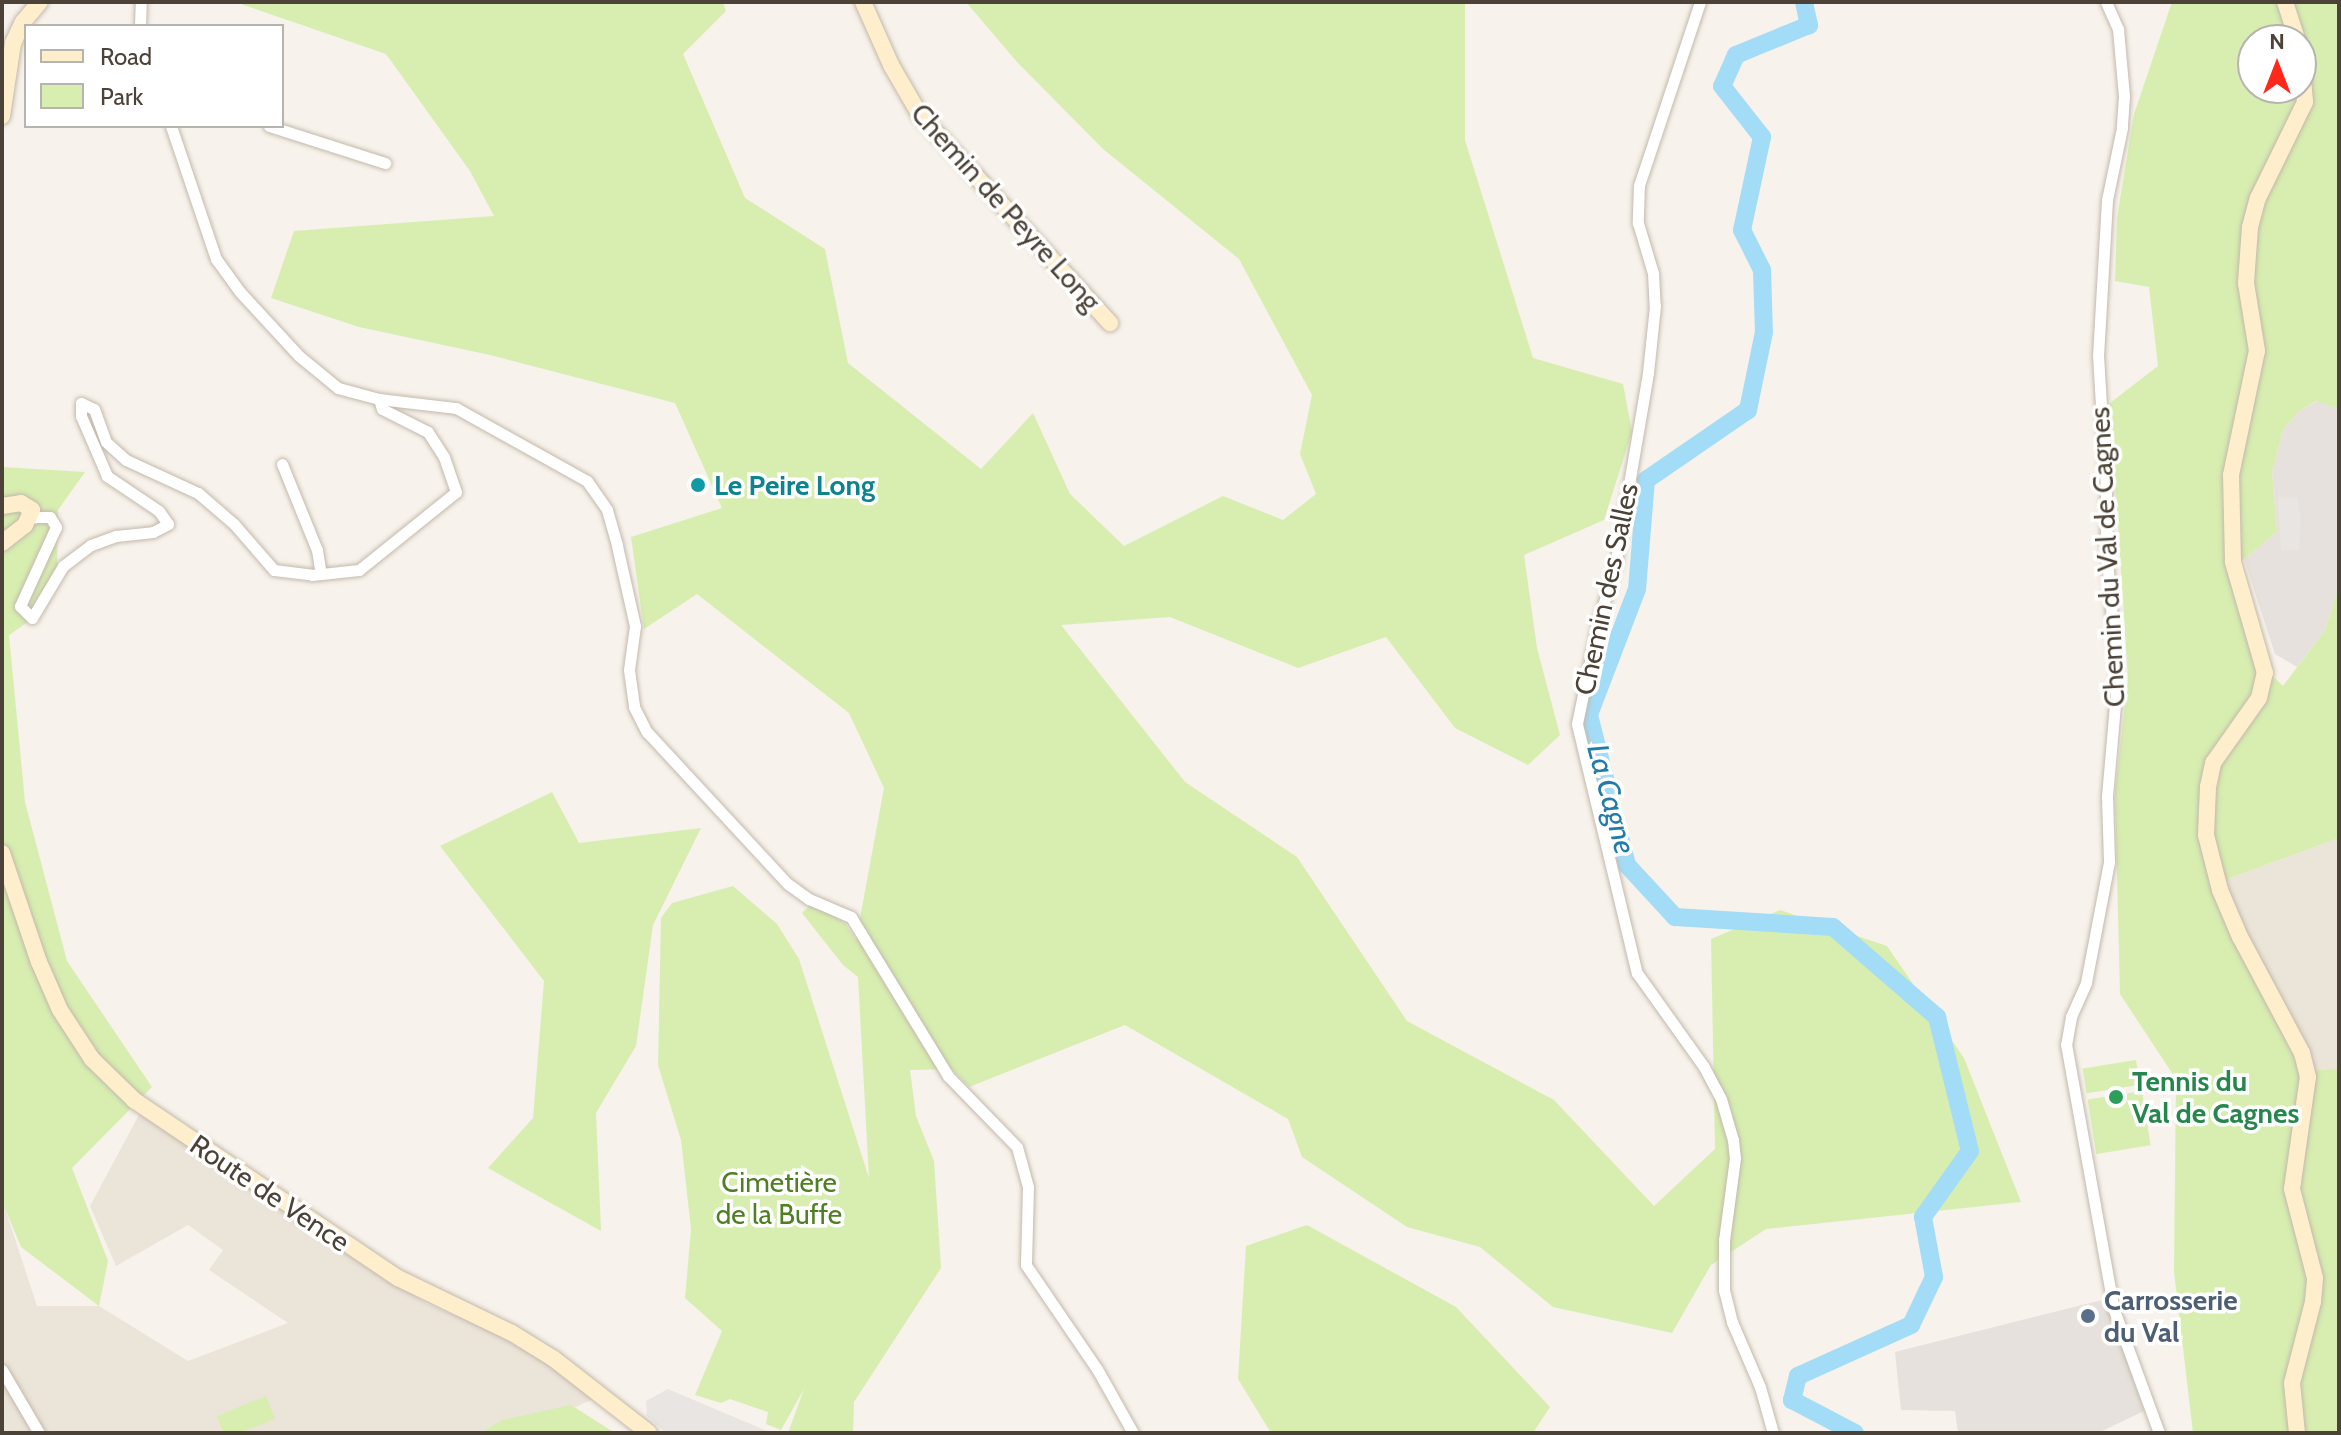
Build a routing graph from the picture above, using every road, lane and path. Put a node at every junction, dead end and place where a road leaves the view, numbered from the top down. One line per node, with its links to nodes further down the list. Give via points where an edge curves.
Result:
1 (40, 2): 10 (street, via 13,43)
2 (141, 2): 7 (street)
3 (863, 2): 14 (street, Chemin de Peyre Long, via 920,115)
4 (1700, 2): 26 (street, Chemin des Salles, via 1639,185 1638,223 1654,284 1648,373 1616,561 1577,724 1637,973 1704,1067 1733,1140 1724,1290)
5 (2106, 2): 27 (street, Chemin du Val de Cagnes, via 2118,29 2124,96 2107,200 2098,355 2117,682 2107,797 2109,862 2086,983 2066,1044 2114,1310)
6 (2285, 2): 8 (street)
7 (140, 24)
8 (2292, 24)
9 (2304, 104): 28 (street, via 2258,198 2250,227 2246,283 2257,351 2231,475 2233,562 2265,673 2259,698 2213,763 2206,835 2220,890 2302,1053 2308,1077 2292,1189 2315,1278 2292,1383)
10 (2, 116)
11 (172, 128): 15 (street, via 216,259 240,292 299,356 338,388)
12 (275, 128): 13 (street)
13 (385, 163)
14 (1110, 323)
15 (379, 399): 20 (street, via 382,409 428,432 456,492 372,563 359,570); 25 (street, via 445,404 587,481 610,520 635,626 629,670 634,707 647,732 788,884 851,917 948,1076 1017,1147 1028,1187 1026,1265 1097,1369)
16 (282, 464): 20 (street, via 317,550)
17 (2, 506): 18 (street, via 21,503)
18 (32, 510): 19 (street, via 25,525); 20 (street, via 35,517 50,517 56,527 20,606 32,618 63,566 91,545 168,524 159,511 107,476 81,416 81,403 94,409 106,442 126,460 198,493 274,570)
19 (2, 543)
20 (321, 574)
21 (2, 853): 24 (street, Route de Vence, via 50,988 76,1039 108,1076 156,1117 398,1278 554,1359)
22 (2, 1370): 23 (street)
23 (39, 1433)
24 (649, 1433)
25 (1133, 1433)
26 (1773, 1433)
27 (2159, 1433)
28 (2297, 1433)

